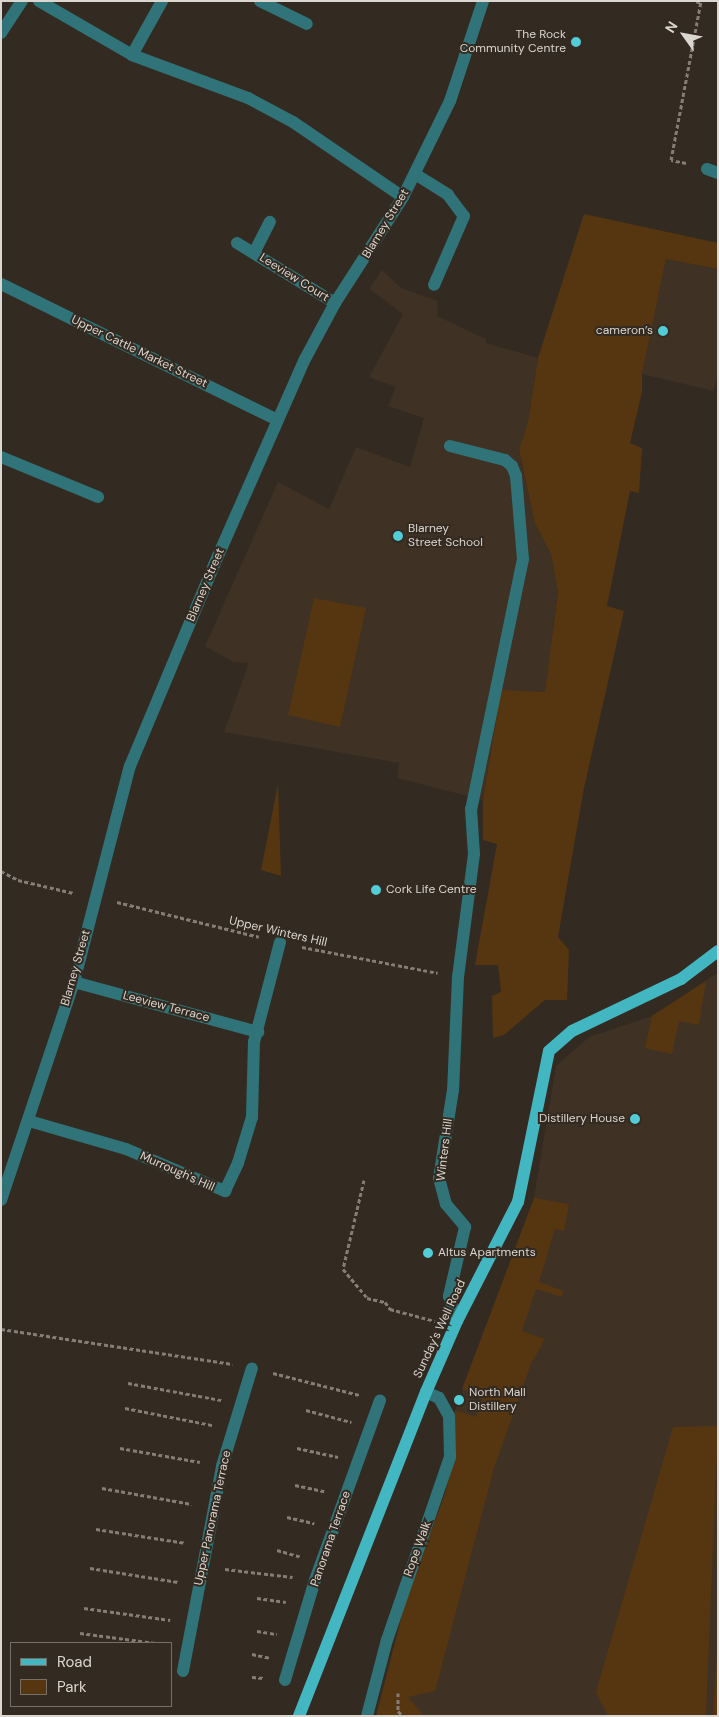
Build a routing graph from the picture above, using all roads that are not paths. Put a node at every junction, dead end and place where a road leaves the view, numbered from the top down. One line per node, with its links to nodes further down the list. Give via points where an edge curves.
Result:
1 (22, 1): 7 (street)
2 (40, 1): 8 (street)
3 (162, 1): 8 (street)
4 (260, 1): 6 (street)
5 (483, 1): 9 (street, Blarney Street, via 461,74)
6 (307, 24)
7 (1, 32)
8 (132, 55): 10 (street, via 248,98 293,122)
9 (415, 174): 10 (street, Blarney Street); 15 (street, via 448,195 464,216)
10 (403, 197): 16 (street, Blarney Street)
11 (270, 222): 13 (street, Leeview Court)
12 (237, 243): 13 (street, Leeview Court)
13 (254, 253): 16 (street, Leeview Court)
14 (1, 284): 17 (street, Upper Cattle Market Street)
15 (434, 285)
16 (335, 303): 17 (street, Blarney Street)
17 (277, 420): 23 (street, Blarney Street, via 130,766)
18 (450, 446): 27 (street, Winters Hill, via 505,460 512,466 516,476 523,559 471,809 474,854 459,972 453,1090 438,1178 446,1204 465,1227 449,1296)
19 (1, 457): 20 (street)
20 (98, 496)
21 (280, 942): 24 (street)
22 (718, 951): 27 (main road, Sunday's Well Road, via 681,979 572,1031 549,1051 518,1202)
23 (74, 982): 24 (street, Leeview Terrace); 25 (street, Blarney Street)
24 (258, 1032): 25 (street, Murrough's Hill, via 254,1042 252,1117 238,1163 225,1191 126,1149)
25 (29, 1121): 26 (street, Blarney Street)
26 (1, 1200)
27 (457, 1321): 29 (main road, Sunday's Well Road)
28 (252, 1368): 31 (street, Upper Panorama Terrace, via 222,1466)
29 (426, 1392): 33 (main road, Sunday's Well Road); 34 (street, Rope Walk, via 439,1398 449,1416 450,1457 387,1640)
30 (380, 1400): 32 (street, Panorama Terrace, via 315,1580)
31 (183, 1671)
32 (285, 1680)
33 (299, 1716)
34 (367, 1716)

